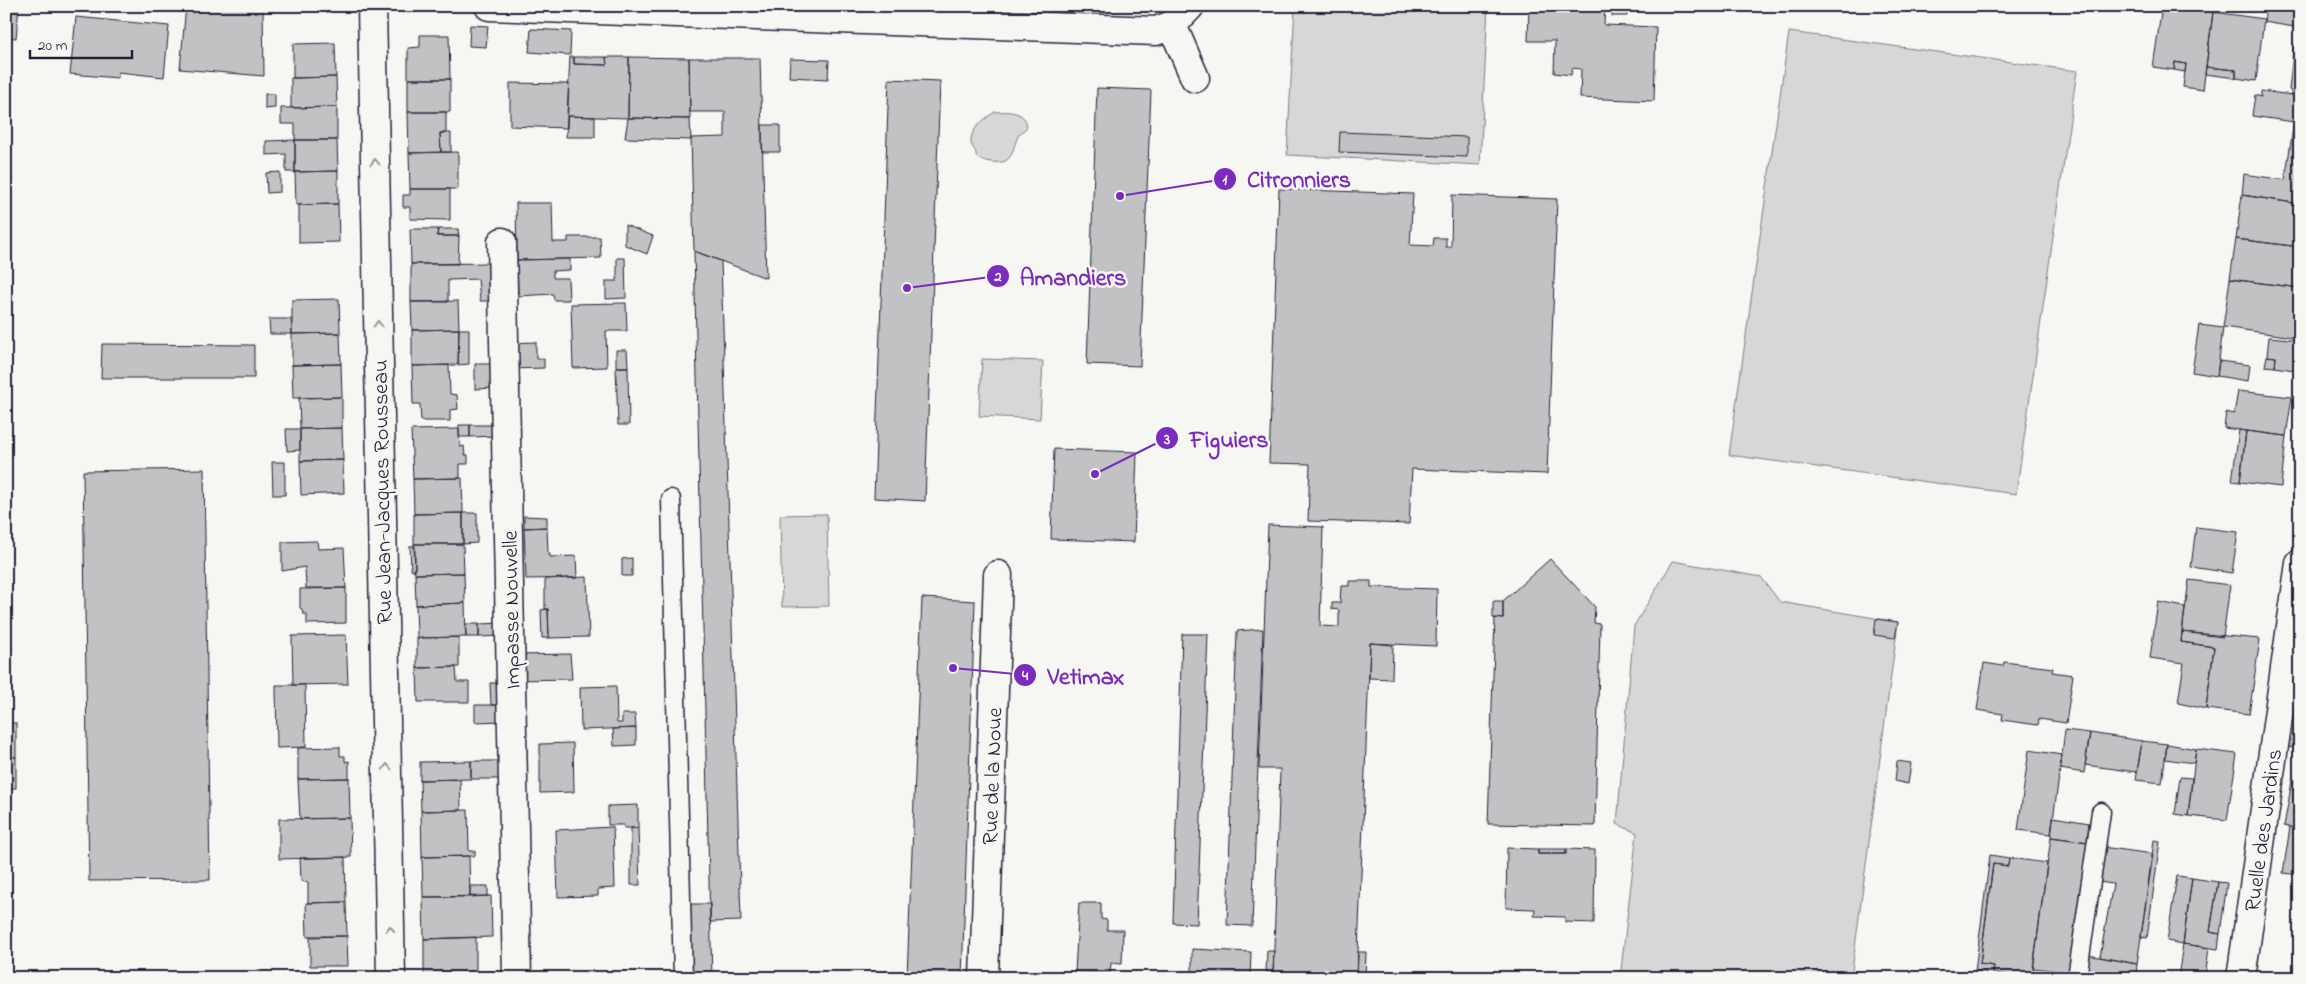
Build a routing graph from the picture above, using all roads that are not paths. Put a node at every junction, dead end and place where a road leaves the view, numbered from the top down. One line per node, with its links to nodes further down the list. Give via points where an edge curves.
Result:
1 (372, 6): 10 (street, Rue Jean-Jacques Rousseau, one-way to 1)
2 (489, 6): 3 (street, via 1156,31)
3 (1181, 16): 4 (street)
4 (1195, 78)
5 (502, 242): 11 (street, Impasse Nouvelle)
6 (671, 500): 12 (lane)
7 (2300, 563): 15 (street, Ruelle des Jardins)
8 (998, 575): 13 (street, Rue de la Noue)
9 (2101, 812): 14 (lane)
10 (391, 978)
11 (517, 978)
12 (684, 978)
13 (984, 978)
14 (2077, 978)
15 (2241, 978)

